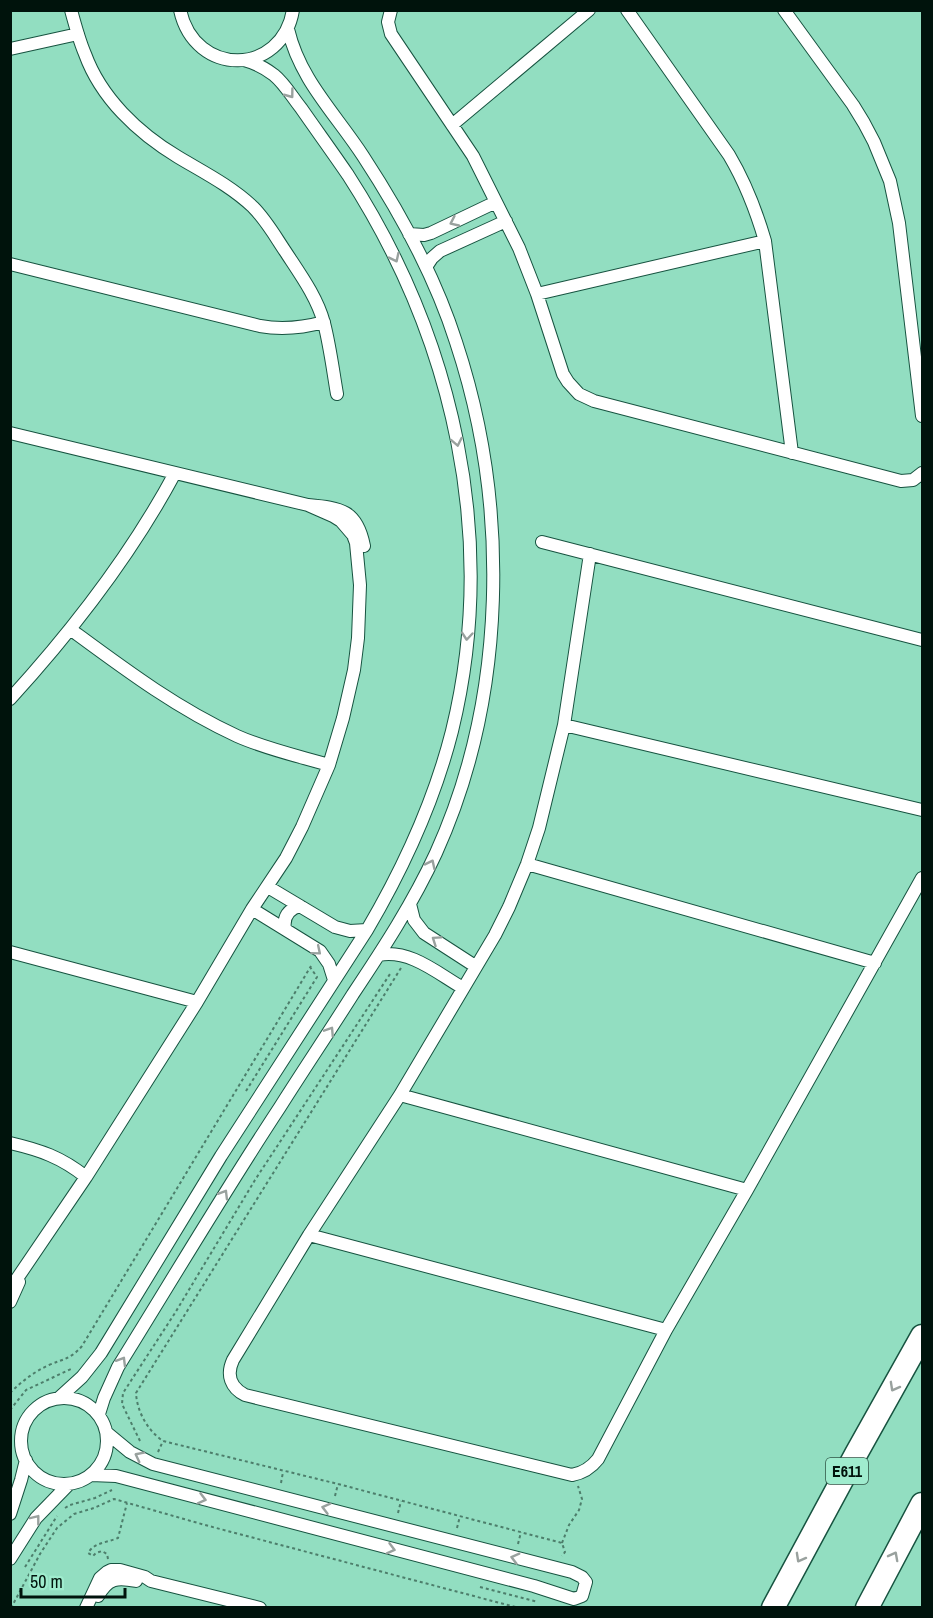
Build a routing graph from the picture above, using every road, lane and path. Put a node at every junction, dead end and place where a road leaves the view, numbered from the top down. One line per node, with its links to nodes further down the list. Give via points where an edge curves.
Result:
1 (71, 10): 9 (street)
2 (180, 10): 11 (street, via 187,32 201,48 221,58)
3 (293, 10): 8 (street)
4 (391, 10): 12 (street, via 391,34)
5 (589, 10): 12 (street)
6 (627, 10): 16 (street, via 729,155 748,190)
7 (784, 10): 22 (street, via 853,105 890,181 899,223)
8 (288, 29): 11 (street, via 274,46); 15 (street, via 305,75 370,167)
9 (78, 34): 10 (street); 20 (street, via 107,94 138,128 234,191 260,215 306,283)
10 (10, 49)
11 (244, 60): 42 (street, one-way to 42, via 264,68 281,82 340,164 387,242 431,342 462,469 470,600 459,698 431,800 403,865)
12 (452, 125): 13 (street)
13 (496, 202): 14 (street); 15 (street, one-way to 15, via 431,233)
14 (506, 221): 18 (street, via 440,251); 19 (street)
15 (409, 234): 18 (street)
16 (765, 241): 19 (street); 24 (street)
17 (10, 264): 20 (street, via 260,326 292,328)
18 (426, 267): 38 (street, one-way to 18, via 448,825 468,765 487,674 493,583 488,492 477,415 456,340)
19 (537, 294): 24 (street, via 563,374 579,394)
20 (324, 322): 21 (street)
21 (337, 394)
22 (922, 416)
23 (10, 433): 25 (street)
24 (792, 453): 26 (street, via 901,481 913,480)
25 (175, 472): 29 (street, via 133,544); 33 (street, via 308,505 341,521 352,535 360,585 358,638 354,670)
26 (922, 473)
27 (542, 542): 28 (street)
28 (590, 554): 30 (street); 32 (street)
29 (70, 629): 31 (street); 33 (street, via 139,679 210,722 259,744)
30 (922, 640)
31 (10, 699)
32 (564, 724): 34 (street); 35 (street)
33 (329, 765): 37 (street, via 302,828)
34 (922, 810)
35 (526, 864): 47 (street); 48 (street, via 499,926)
36 (922, 878): 47 (street)
37 (268, 887): 39 (street); 40 (street)
38 (410, 904): 45 (street); 48 (street, one-way to 38, via 424,933 414,920)
39 (300, 906): 41 (street, via 287,914); 42 (street, via 335,927)
40 (252, 909): 41 (street); 53 (street)
41 (285, 929): 43 (street, one-way to 43)
42 (367, 930): 51 (street)
43 (320, 951): 49 (path); 51 (street)
44 (10, 952): 53 (street)
45 (379, 955): 46 (street); 69 (street, one-way to 45, via 123,1359 238,1171)
46 (408, 956): 52 (street); 73 (path, via 136,1394 153,1435 163,1441)
47 (875, 963): 58 (street)
48 (475, 966): 52 (street)
49 (310, 967): 55 (path, via 316,978); 66 (path, via 82,1346 69,1358 35,1372)
50 (390, 974): 71 (path, via 255,1180 123,1393 122,1404)
51 (334, 980): 67 (street, via 100,1353)
52 (463, 988): 54 (street)
53 (197, 1002): 57 (street)
54 (400, 1095): 58 (street); 59 (street)
55 (241, 1100)
56 (10, 1143): 57 (street, via 53,1155)
57 (86, 1177): 60 (street)
58 (747, 1190): 63 (street)
59 (309, 1235): 63 (street); 63 (street, via 230,1366 232,1383 245,1395 572,1475 598,1459)
60 (19, 1278): 61 (street); 62 (street)
61 (10, 1289)
62 (10, 1302)
63 (666, 1330)
64 (922, 1336): 101 (highway, E611, one-way to 101)
65 (75, 1366): 68 (path, via 26,1390)
66 (10, 1393)
67 (60, 1397): 69 (street, via 82,1401); 72 (street, via 37,1407 26,1420 21,1436)
68 (10, 1410)
69 (99, 1414): 70 (street)
70 (107, 1433): 74 (street, via 106,1452); 94 (street, one-way to 70, via 153,1464)
71 (142, 1444)
72 (26, 1460): 75 (street, via 43,1479); 84 (street)
73 (283, 1472): 76 (path); 78 (path)
74 (91, 1474): 75 (street); 96 (street, one-way to 96, via 116,1476)
75 (69, 1484): 91 (street, one-way to 75, via 36,1518)
76 (338, 1484): 80 (path); 81 (path)
77 (579, 1486): 89 (path, via 579,1510)
78 (280, 1487)
79 (120, 1490): 93 (path, via 104,1492 60,1512)
80 (401, 1501): 85 (path); 86 (path)
81 (333, 1502)
82 (127, 1503): 92 (path, via 118,1538 91,1547 88,1553 93,1556 104,1552); 97 (path, via 114,1499 74,1514 57,1528); 100 (path)
83 (922, 1504): 102 (highway, one-way to 83)
84 (10, 1514)
85 (460, 1516): 87 (path); 88 (path)
86 (397, 1518)
87 (456, 1532)
88 (521, 1532): 89 (path); 90 (path)
89 (562, 1544): 94 (path, via 565,1552)
90 (517, 1547)
91 (10, 1559)
92 (108, 1560)
93 (26, 1566)
94 (559, 1569): 96 (street, via 582,1577 586,1582 582,1596 574,1599)
95 (476, 1585): 96 (path, via 545,1604)
96 (552, 1592)
97 (11, 1608)
98 (88, 1608): 99 (street, via 100,1578 111,1570)
99 (260, 1608)
100 (519, 1608)
101 (773, 1608)
102 (867, 1608)

